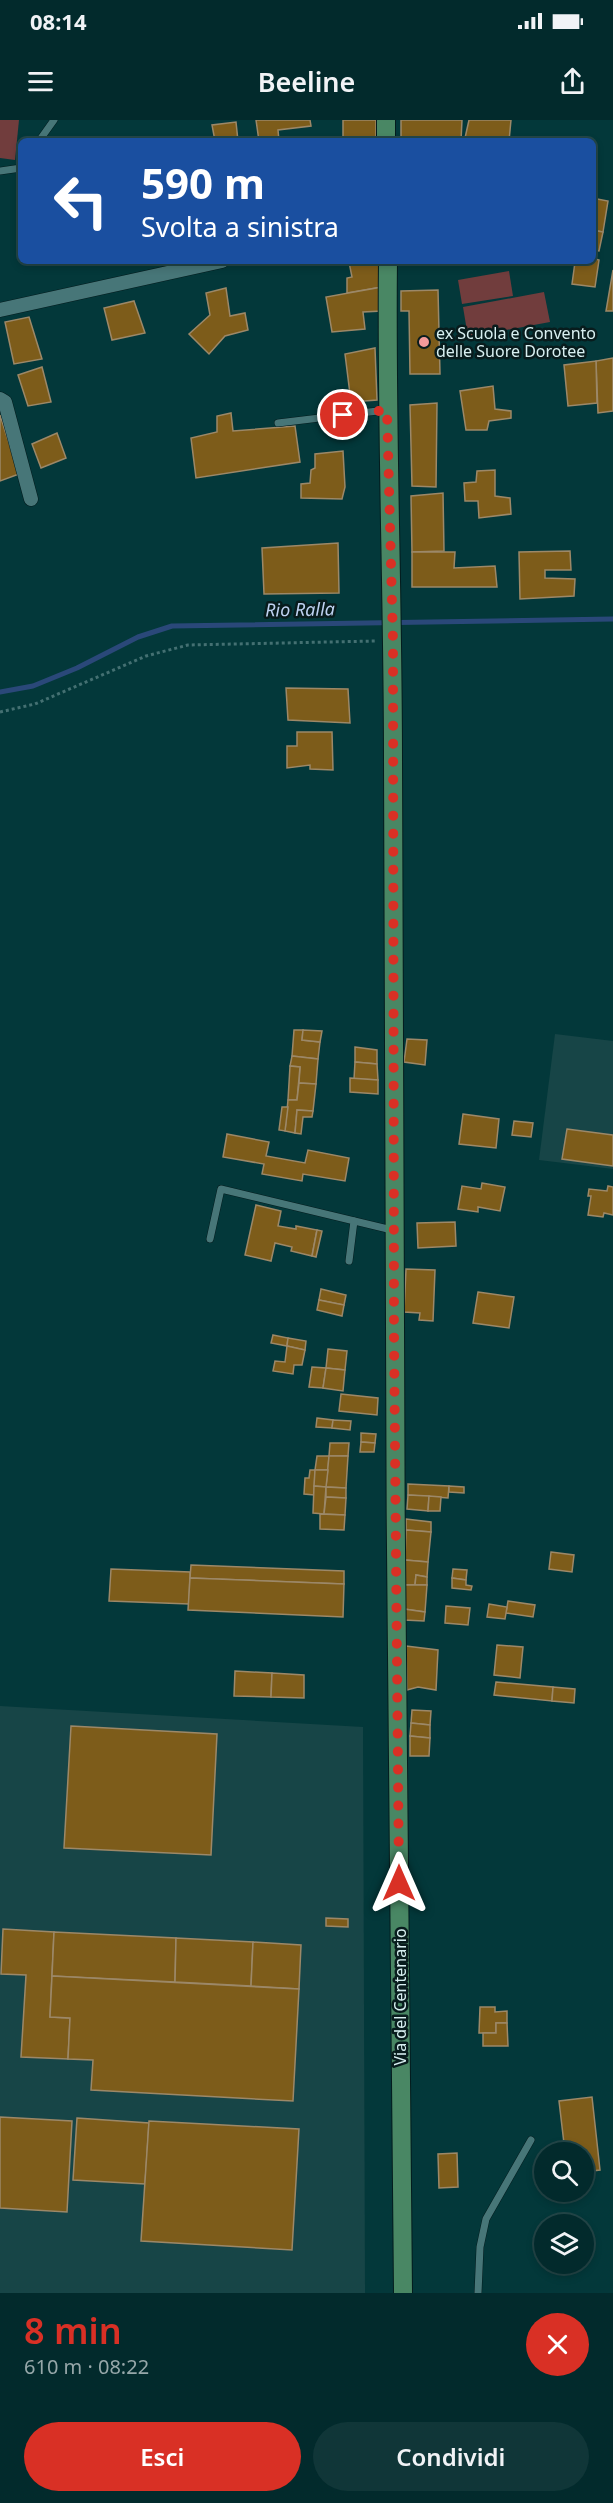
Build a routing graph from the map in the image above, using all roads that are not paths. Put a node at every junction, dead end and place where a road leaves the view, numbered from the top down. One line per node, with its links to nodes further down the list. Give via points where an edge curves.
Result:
1 (54, 120): 3 (lane)
2 (386, 120): 4 (street)
3 (41, 138)
4 (386, 138)
5 (18, 168): 6 (lane)
6 (0, 171)
7 (208, 264): 9 (street)
8 (388, 264): 11 (street, Via del Centenario)
9 (0, 310)
10 (0, 399): 13 (street, via 5,402)
11 (387, 410): 12 (lane); 15 (street, Via del Centenario, via 393,611)
12 (278, 423)
13 (30, 499)
14 (354, 1221): 15 (lane); 16 (lane, via 221,1189); 17 (lane)
15 (394, 1231): 19 (street, Via del Centenario)
16 (210, 1239)
17 (349, 1261)
18 (531, 2140): 20 (lane, via 486,2219)
19 (403, 2293)
20 (478, 2293)

